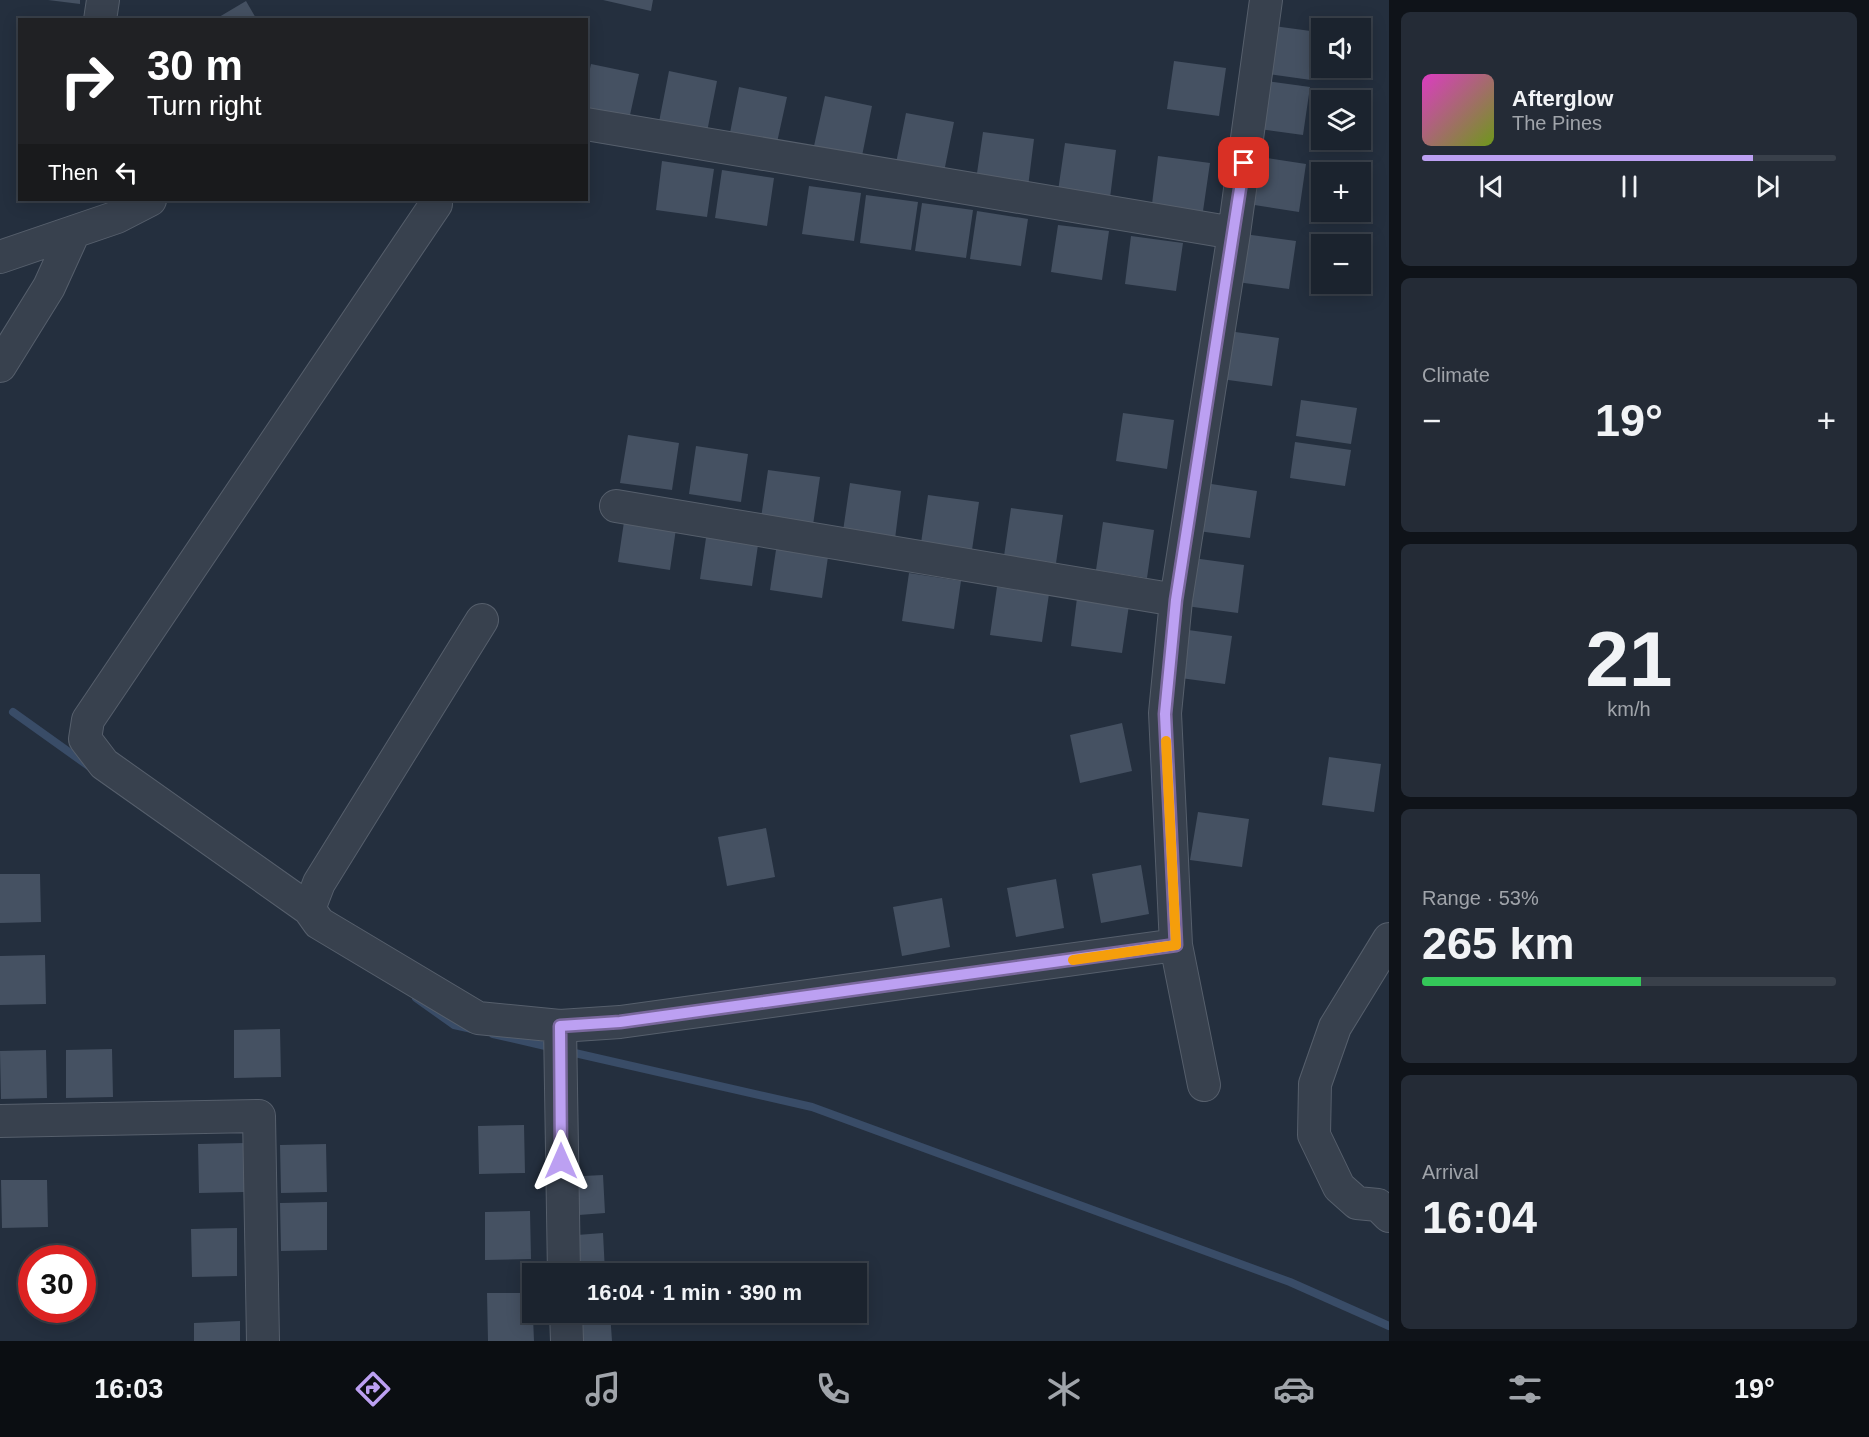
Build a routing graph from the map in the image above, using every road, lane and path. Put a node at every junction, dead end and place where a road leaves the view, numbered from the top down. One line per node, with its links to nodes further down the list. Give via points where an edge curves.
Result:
1 (103, 0): 3 (street)
2 (1266, 0): 9 (street)
3 (100, 18)
4 (588, 124): 9 (street)
5 (146, 201): 7 (street)
6 (436, 204): 15 (street, via 88,720 85,739 104,764)
7 (119, 208): 8 (street)
8 (74, 232): 10 (street); 11 (street, via 49,287)
9 (1234, 233): 13 (street)
10 (0, 257)
11 (0, 366)
12 (616, 506): 13 (street)
13 (1176, 600): 17 (street, via 1165,714)
14 (482, 620): 15 (street, via 319,883)
15 (309, 909): 18 (street, via 320,923 478,1018)
16 (1389, 939): 21 (street, via 1335,1027 1315,1084 1314,1135 1339,1187 1357,1203)
17 (1176, 945): 18 (street, via 620,1022); 19 (street)
18 (560, 1026): 22 (street)
19 (1204, 1085)
20 (0, 1121): 24 (street, via 259,1116)
21 (1385, 1208)
22 (564, 1263)
23 (566, 1323): 25 (street)
24 (263, 1341)
25 (567, 1341)

